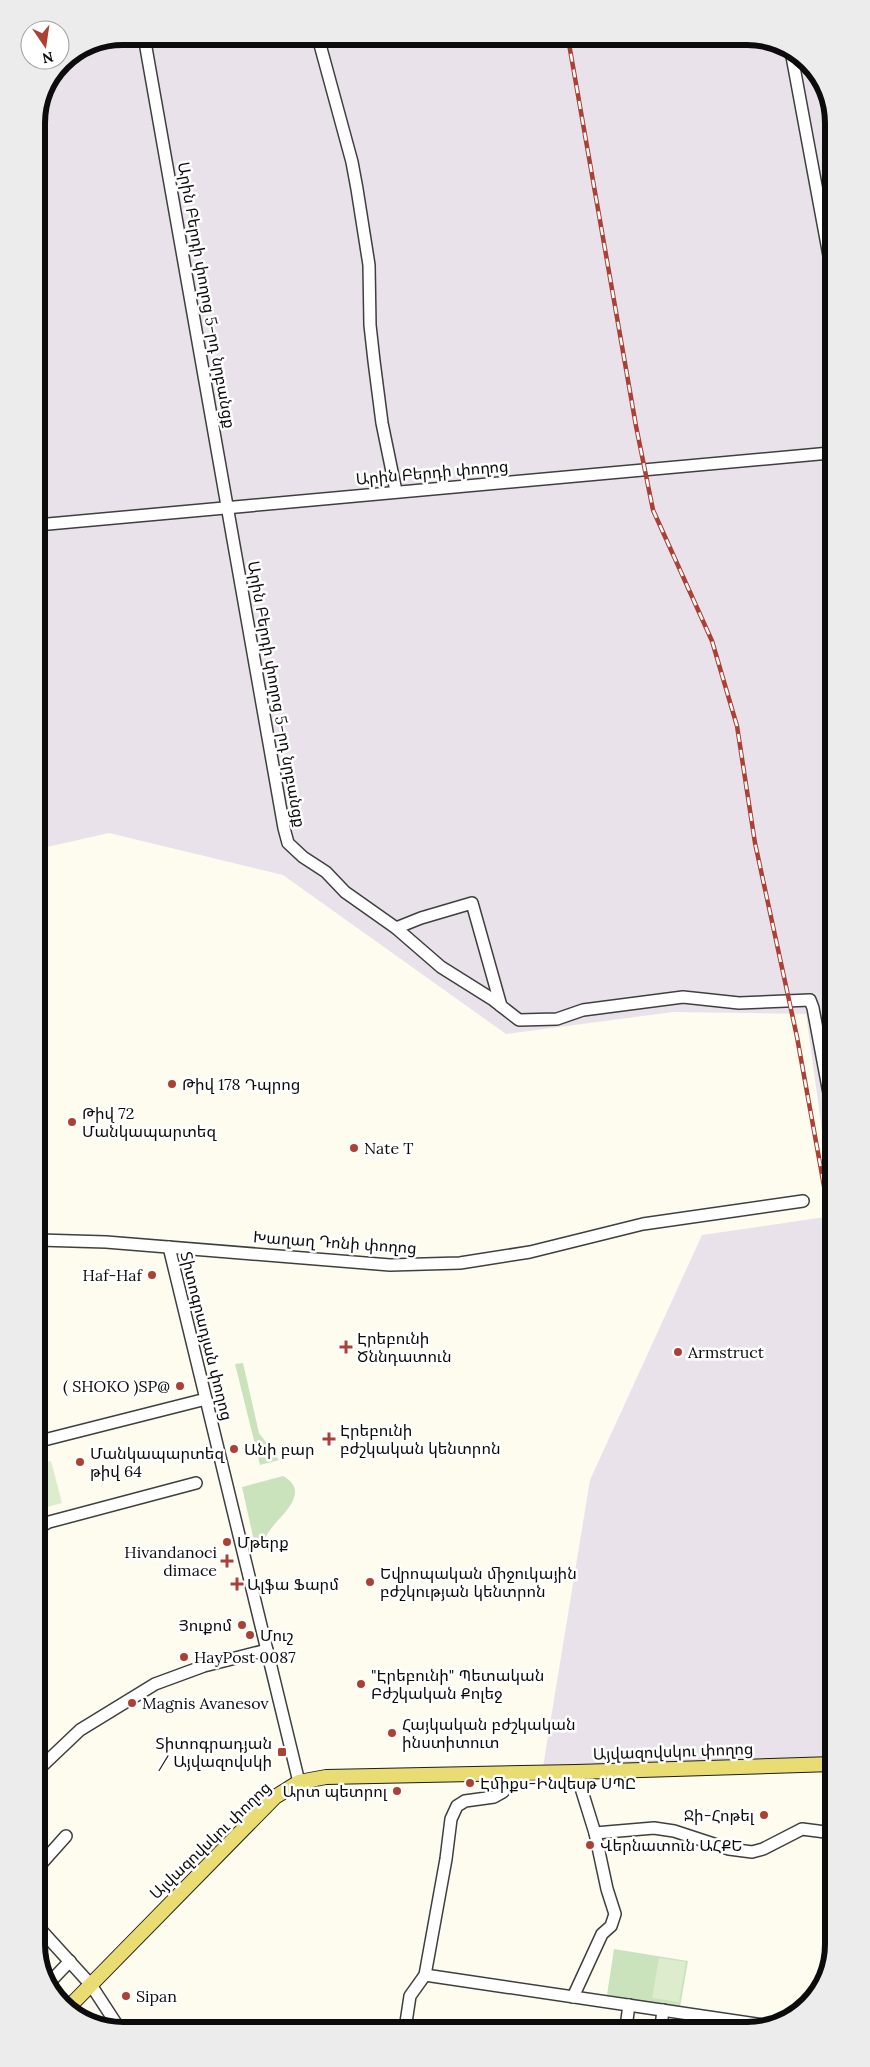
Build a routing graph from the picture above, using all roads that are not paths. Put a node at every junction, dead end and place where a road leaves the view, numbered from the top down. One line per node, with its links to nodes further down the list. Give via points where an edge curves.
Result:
1 (146, 45): 7 (street, Արին Բերդի փողոց 5-րդ նրբանցք)
2 (320, 45): 6 (street, via 357,189 369,265 370,325 382,423)
3 (793, 60): 4 (street)
4 (825, 234)
5 (825, 453): 6 (street, Արին Բերդի փողոց)
6 (396, 491): 7 (street, Արին Բերդի փողոց)
7 (228, 508): 8 (street, Արին Բերդի փողոց); 9 (street, Արին Բերդի փողոց 5-րդ նրբանցք, via 288,843 326,872 345,892)
8 (45, 524)
9 (396, 928): 10 (street, Արին Բերդի փողոց 5-րդ նրբանցք, via 441,967); 10 (street, via 472,903)
10 (501, 1006): 11 (street, Արին Բերդի փողոց 5-րդ նրբանցք, via 519,1020 528,1021 683,997 739,1003 810,1000)
11 (825, 1072)
12 (803, 1201): 14 (street, Խաղաղ Դոնի փողոց, via 643,1224 530,1252 460,1263 390,1264)
13 (45, 1240): 14 (street, Խաղաղ Դոնի փողոց)
14 (169, 1247): 15 (street, Տիտոգրադյան փողոց)
15 (206, 1399): 16 (street); 19 (street, Տիտոգրադյան փողոց)
16 (45, 1440)
17 (196, 1483): 18 (street)
18 (45, 1524)
19 (267, 1650): 20 (street, via 204,1666 155,1684 80,1730); 24 (street, Տիտոգրադյան փողոց)
20 (45, 1763)
21 (825, 1764): 22 (main road, Այվազովսկու փողոց)
22 (576, 1772): 23 (main road, Այվազովսկու փողոց); 26 (street)
23 (508, 1773): 24 (main road, Այվազովսկու փողոց, via 326,1777); 31 (street, via 503,1792 494,1797 465,1801 457,1806 451,1819)
24 (299, 1782): 33 (main road, Այվազովսկու փողոց, via 275,1797)
25 (825, 1832): 26 (street, via 802,1829 752,1852 729,1849 674,1831 654,1828)
26 (595, 1834): 34 (street, via 615,1914 611,1926 602,1934)
27 (66, 1836): 28 (street)
28 (45, 1859)
29 (45, 1934): 30 (street)
30 (70, 1961): 32 (street); 33 (street)
31 (425, 1975): 34 (street); 39 (street, via 410,1996)
32 (53, 1979)
33 (91, 1985): 35 (main road, Այվազովսկու փողոց); 38 (street)
34 (573, 1997): 36 (street)
35 (73, 2003)
36 (629, 2005): 37 (street); 40 (street)
37 (664, 2010): 41 (street); 42 (street)
38 (116, 2022)
39 (406, 2022)
40 (627, 2022)
41 (662, 2022)
42 (744, 2022)

